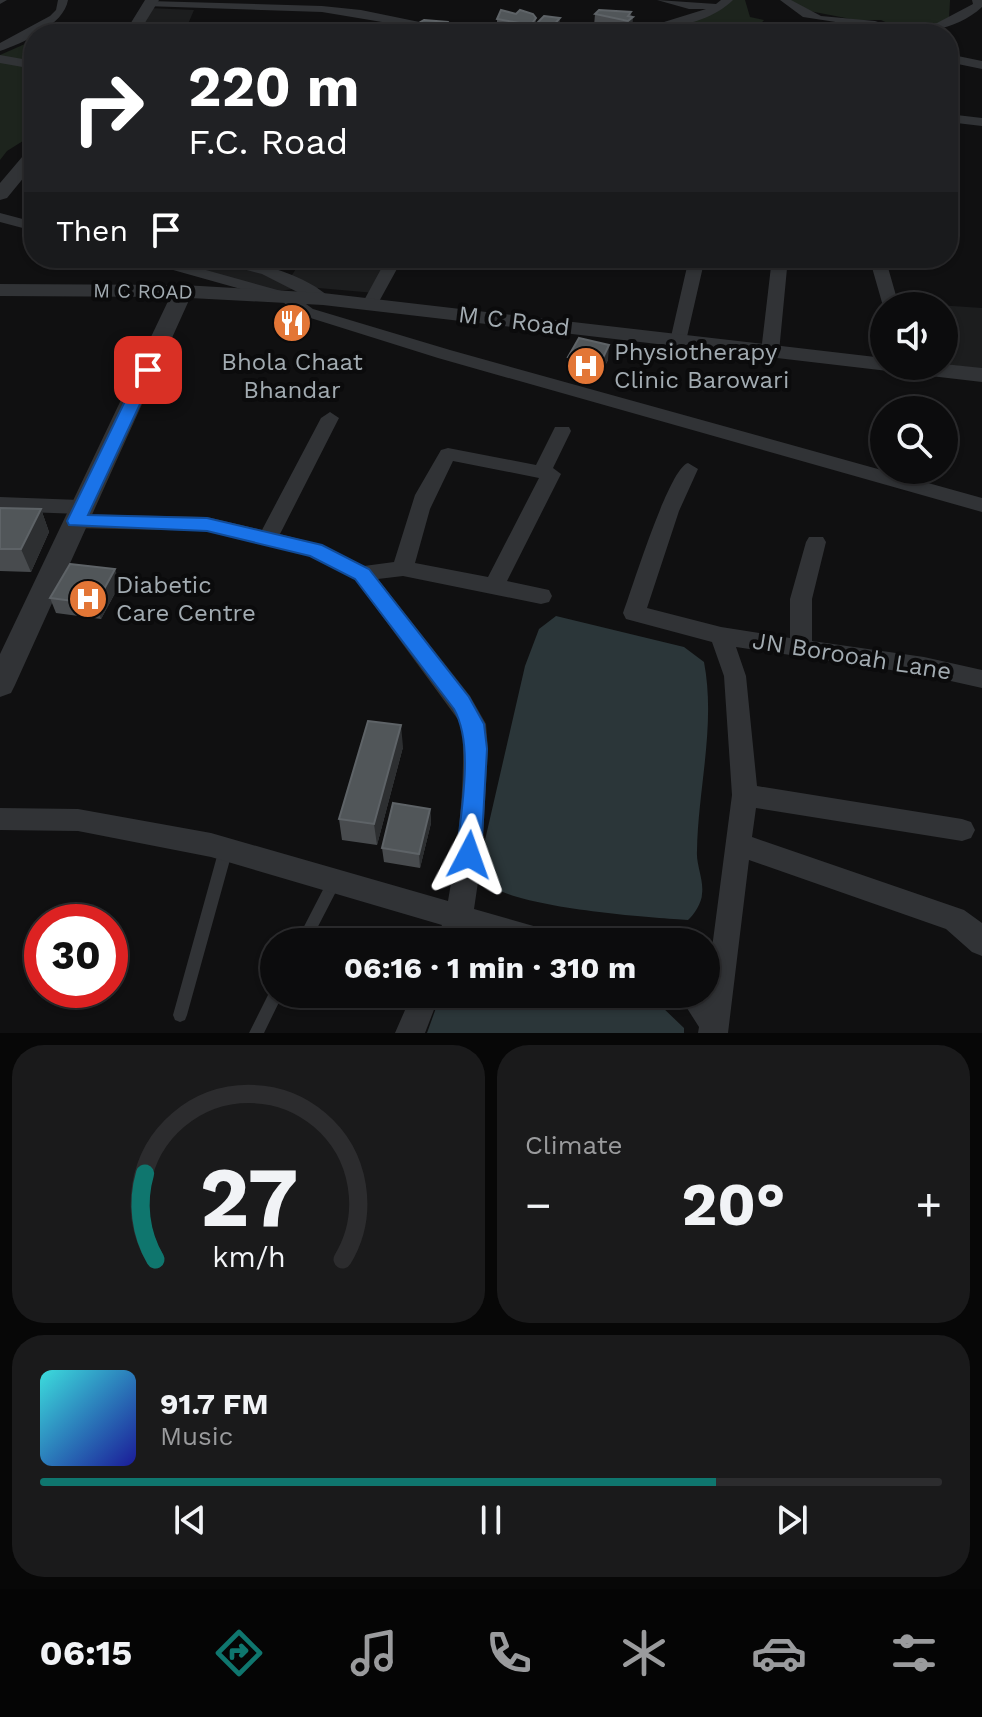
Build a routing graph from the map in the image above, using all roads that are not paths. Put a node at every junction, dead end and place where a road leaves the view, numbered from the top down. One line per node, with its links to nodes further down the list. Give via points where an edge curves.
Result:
1 (63, 0): 10 (street, via 61,11)
2 (662, 0): 6 (street, via 689,6)
3 (785, 0): 14 (street, via 805,15)
4 (977, 0): 8 (street, via 979,4)
5 (151, 2): 7 (street); 11 (street)
6 (724, 3): 13 (street)
7 (310, 4): 12 (street)
8 (966, 14): 9 (street); 15 (street)
9 (982, 17)
10 (42, 24)
11 (137, 24)
12 (419, 24)
13 (662, 24)
14 (877, 24)
15 (945, 24)
16 (24, 33): 17 (street)
17 (0, 48)
18 (0, 59): 20 (street)
19 (958, 60): 21 (street)
20 (24, 63)
21 (982, 65)
22 (958, 119): 23 (street)
23 (982, 122)
24 (24, 166): 25 (street)
25 (0, 194)
26 (0, 217): 27 (street)
27 (24, 224)
28 (182, 268): 37 (street)
29 (256, 268): 38 (street)
30 (390, 268): 39 (street)
31 (695, 268): 40 (street)
32 (779, 268): 41 (street)
33 (880, 268): 36 (street)
34 (0, 290): 35 (street, M C ROAD)
35 (183, 291): 37 (street, M C ROAD); 51 (street)
36 (887, 292)
37 (286, 297): 38 (street, M C Road); 50 (street, via 307,312 431,350)
38 (323, 299): 39 (street, M C Road)
39 (370, 304): 40 (street, M C Road)
40 (678, 341): 41 (street, M C Road)
41 (770, 352): 42 (street, M C Road)
42 (870, 363)
43 (958, 372): 44 (street)
44 (982, 375)
45 (330, 418): 52 (street)
46 (562, 431): 48 (street)
47 (688, 469): 58 (street, JN Borooah Lane, via 634,613)
48 (542, 472): 54 (street, via 448,454 426,488); 56 (street, via 551,474)
49 (0, 504): 51 (street)
50 (982, 505)
51 (78, 514): 52 (street, via 207,524); 61 (street)
52 (269, 537): 55 (street, via 315,550)
53 (816, 542): 59 (street, via 801,599)
54 (403, 568): 55 (street); 56 (street)
55 (362, 574): 68 (street, via 474,724 469,855)
56 (494, 587): 57 (street)
57 (541, 596)
58 (721, 636): 59 (street, JN Borooah Lane); 62 (street, via 735,676)
59 (801, 647): 60 (street, JN Borooah Lane)
60 (982, 679)
61 (0, 685)
62 (745, 795): 64 (street); 65 (street)
63 (0, 819): 66 (street, via 78,820)
64 (962, 830)
65 (740, 845): 72 (street); 73 (street, via 954,919)
66 (226, 849): 67 (street); 77 (lane)
67 (334, 880): 68 (street); 69 (lane)
68 (459, 916): 70 (street); 71 (street)
69 (310, 928)
70 (454, 928)
71 (498, 928)
72 (720, 934)
73 (982, 943)
74 (269, 1008): 79 (lane)
75 (420, 1008): 80 (street)
76 (701, 1008): 78 (street)
77 (180, 1015)
78 (713, 1027)
79 (256, 1033)
80 (410, 1033)

